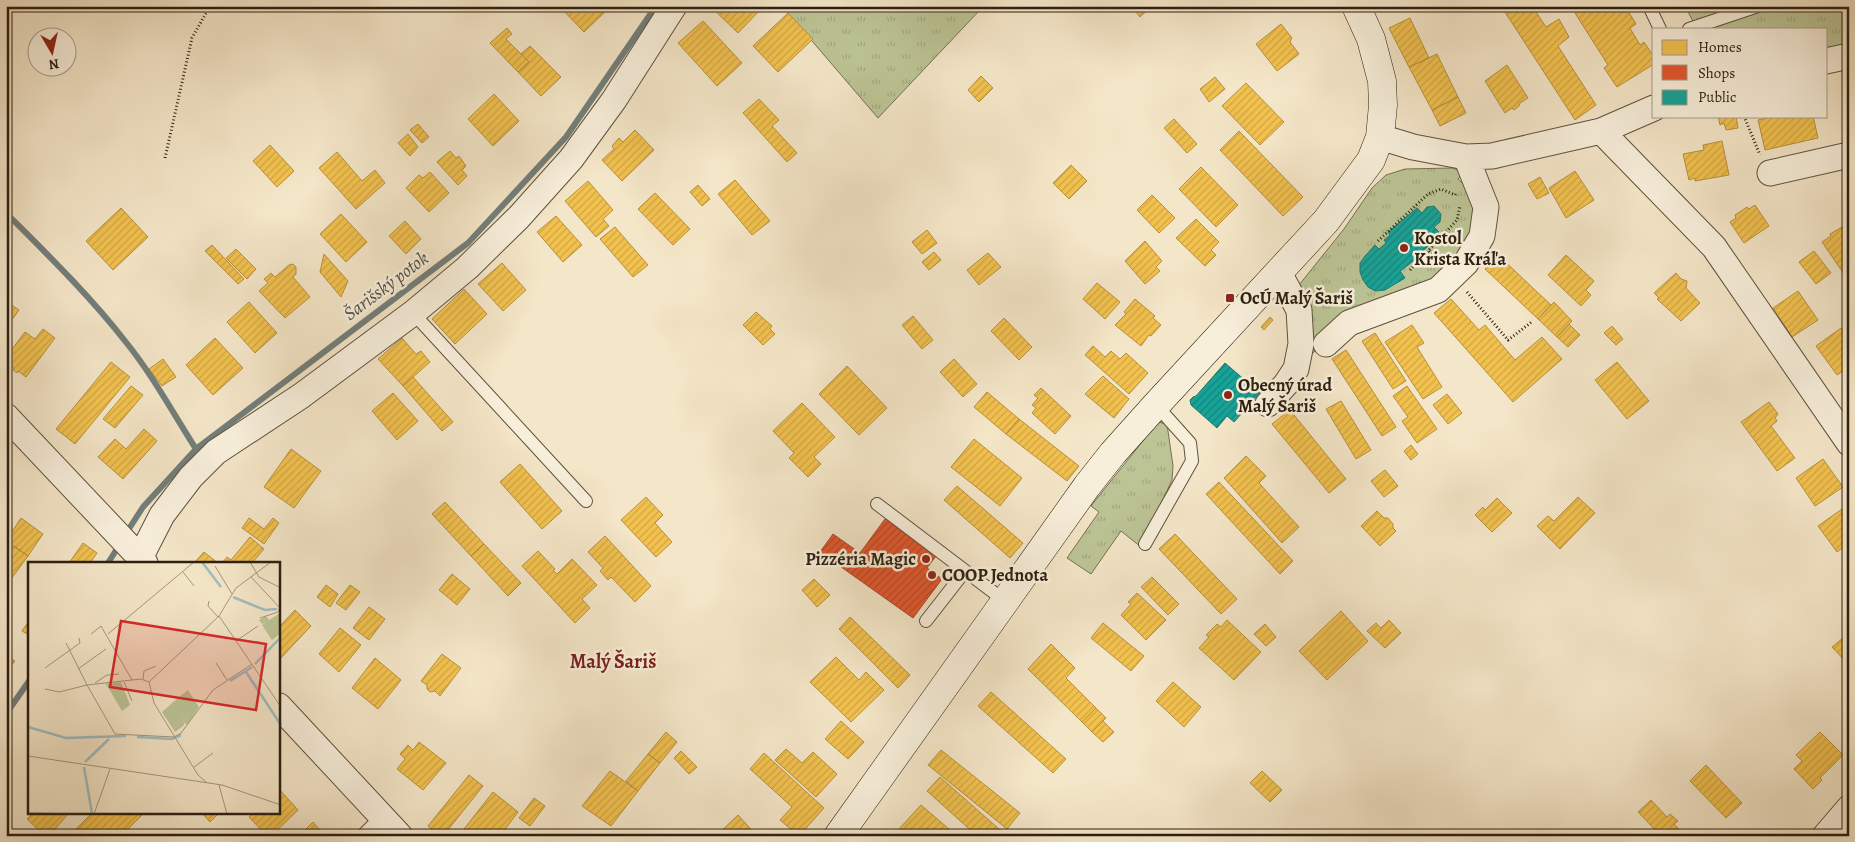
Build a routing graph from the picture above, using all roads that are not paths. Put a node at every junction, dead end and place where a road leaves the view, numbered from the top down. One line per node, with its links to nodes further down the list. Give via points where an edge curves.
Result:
1 (674, 6): 16 (street, via 614,100 571,159 500,237)
2 (1356, 6): 11 (street, via 1372,39 1382,81)
3 (1649, 6): 5 (lane)
4 (1758, 6): 6 (lane)
5 (1660, 28)
6 (1692, 28)
7 (1849, 56): 8 (street)
8 (1828, 61)
9 (1652, 109): 10 (street)
10 (1601, 130): 13 (street, via 1492,156); 21 (street, via 1714,247)
11 (1380, 137): 13 (street); 15 (street, via 1371,160 1326,220)
12 (1849, 154): 14 (street)
13 (1470, 167): 17 (street, via 1486,207 1482,236 1466,263 1438,290 1349,323)
14 (1770, 173)
15 (1279, 273): 18 (street, via 1299,310 1301,344 1296,369); 19 (street)
16 (413, 312): 22 (lane); 25 (street, via 301,396 216,452)
17 (1326, 344)
18 (1268, 404)
19 (1156, 405): 24 (lane, via 1190,443 1192,461); 27 (street, via 1087,486)
20 (6, 416): 25 (street)
21 (1849, 443)
22 (586, 501)
23 (876, 504): 26 (lane)
24 (1145, 544)
25 (132, 550)
26 (965, 571): 27 (lane); 28 (lane)
27 (1005, 601): 34 (street)
28 (926, 622)
29 (280, 707): 31 (street)
30 (1849, 808): 35 (street)
31 (382, 816): 32 (lane); 33 (street)
32 (362, 836)
33 (400, 836)
34 (838, 836)
35 (1825, 836)

